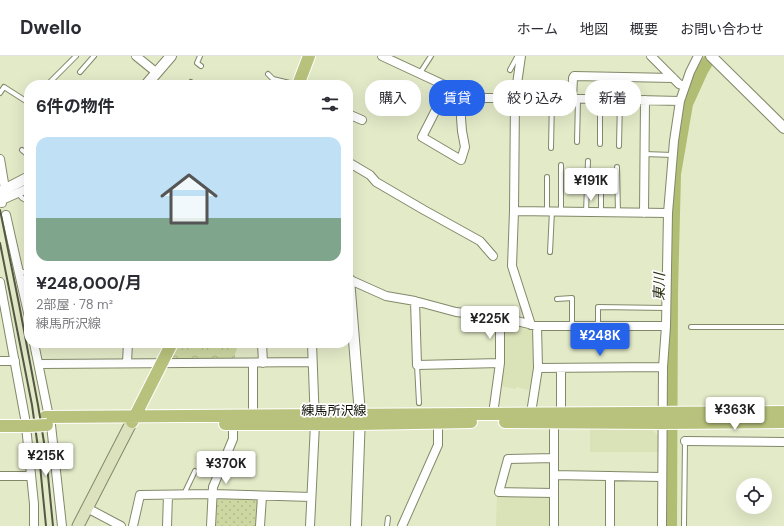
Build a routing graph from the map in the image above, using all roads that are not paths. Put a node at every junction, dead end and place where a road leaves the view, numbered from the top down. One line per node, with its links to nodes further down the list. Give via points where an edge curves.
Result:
1 (76, 56): 20 (lane)
2 (94, 56): 15 (lane)
3 (136, 56): 16 (street)
4 (171, 56): 16 (street)
5 (200, 56): 13 (lane, via 197,63)
6 (309, 56): 23 (main road)
7 (382, 56): 17 (street)
8 (430, 56): 17 (lane)
9 (521, 56): 14 (lane, via 517,57); 25 (street)
10 (651, 56): 19 (street)
11 (698, 56): 27 (street)
12 (714, 59): 42 (street)
13 (201, 66)
14 (510, 70)
15 (80, 72)
16 (157, 73): 21 (street)
17 (420, 73): 24 (street)
18 (268, 74): 22 (lane)
19 (673, 78): 26 (street, via 574,76); 27 (street)
20 (52, 80)
21 (151, 80)
22 (277, 80)
23 (300, 80)
24 (435, 80)
25 (518, 80)
26 (573, 80)
27 (684, 86): 32 (street)
28 (0, 93): 29 (lane, via 4,87)
29 (24, 100)
30 (641, 100): 31 (street)
31 (645, 100): 32 (street); 47 (street)
32 (680, 101): 48 (street)
33 (353, 116): 41 (street)
34 (433, 116): 35 (street, via 422,137 461,160 465,147)
35 (461, 116)
36 (515, 116): 61 (street)
37 (552, 116): 46 (lane)
38 (576, 116): 43 (lane)
39 (600, 116): 44 (lane)
40 (620, 116): 45 (lane)
41 (362, 120)
42 (784, 128)
43 (578, 142)
44 (600, 144)
45 (619, 146)
46 (551, 148)
47 (644, 154): 48 (lane); 67 (street)
48 (673, 155): 68 (street)
49 (0, 159): 59 (street)
50 (588, 161): 64 (lane)
51 (561, 164): 63 (lane)
52 (353, 165): 71 (street, via 370,175 376,182 480,241)
53 (617, 168): 66 (lane)
54 (601, 176): 65 (lane)
55 (547, 178): 62 (lane)
56 (24, 181): 59 (street)
57 (24, 190): 58 (street)
58 (18, 193): 59 (street); 60 (lane)
59 (2, 197)
60 (24, 199)
61 (514, 211): 62 (street); 81 (street, via 512,266)
62 (549, 211): 63 (street); 70 (lane)
63 (561, 212): 64 (street)
64 (586, 212): 65 (street)
65 (601, 212): 66 (street)
66 (618, 213): 67 (street)
67 (644, 213): 68 (street)
68 (668, 213): 79 (street)
69 (6, 215): 72 (street)
70 (550, 252)
71 (493, 256)
72 (20, 271): 73 (lane); 76 (street)
73 (24, 272)
74 (353, 281): 78 (street, via 386,296)
75 (0, 282): 94 (street)
76 (24, 292)
77 (557, 298): 85 (lane, via 572,298)
78 (415, 301): 80 (street, via 456,312); 102 (street)
79 (667, 308): 82 (lane, via 598,308); 83 (street)
80 (500, 317): 81 (street); 100 (street)
81 (534, 326): 85 (street); 104 (street)
82 (598, 326): 83 (street); 85 (street)
83 (666, 326): 103 (street)
84 (690, 326): 86 (lane)
85 (572, 327)
86 (784, 327)
87 (353, 337): 116 (street)
88 (35, 348): 101 (street)
89 (128, 348): 95 (street)
90 (169, 348): 96 (main road)
91 (262, 348): 99 (street)
92 (312, 348): 97 (street)
93 (0, 361): 94 (street)
94 (15, 361): 119 (street)
95 (127, 362): 96 (street); 101 (street)
96 (162, 362): 98 (street); 118 (main road)
97 (312, 362): 99 (street); 115 (street)
98 (253, 363): 99 (street); 110 (street)
99 (263, 363)
100 (500, 363): 102 (street); 109 (street)
101 (39, 364): 117 (street)
102 (417, 365): 106 (lane)
103 (663, 367): 105 (street); 114 (street)
104 (538, 368): 105 (street); 108 (street)
105 (561, 368): 113 (street)
106 (419, 403)
107 (784, 412): 111 (main road)
108 (531, 413): 109 (main road, 練馬所沢線); 113 (main road, 練馬所沢線)
109 (493, 414): 116 (main road, 練馬所沢線)
110 (253, 416): 115 (main road, 練馬所沢線); 118 (main road, 練馬所沢線)
111 (684, 417): 114 (main road, 練馬所沢線); 120 (main road)
112 (0, 418): 119 (main road, 練馬所沢線)
113 (557, 418): 114 (main road, 練馬所沢線); 121 (main road, 練馬所沢線); 126 (street)
114 (665, 418): 132 (street)
115 (315, 419): 116 (main road, 練馬所沢線); 122 (main road, 練馬所沢線); 138 (street)
116 (360, 419): 121 (main road, 練馬所沢線); 150 (street)
117 (48, 421): 118 (main road, 練馬所沢線); 119 (main road, 練馬所沢線, bridge); 142 (street)
118 (132, 421): 122 (main road, 練馬所沢線); 139 (main road)
119 (27, 422): 123 (main road, 練馬所沢線); 130 (street)
120 (784, 422)
121 (438, 423): 152 (street, via 438,444)
122 (233, 424): 134 (street, via 233,439)
123 (0, 426)
124 (685, 440): 125 (street); 156 (lane)
125 (784, 442)
126 (554, 458): 128 (street); 133 (street, via 508,459 499,492)
127 (195, 471): 136 (lane)
128 (554, 475): 131 (street); 133 (street)
129 (0, 476): 130 (street)
130 (31, 476): 141 (street)
131 (610, 476): 132 (street); 154 (street)
132 (662, 477): 155 (street)
133 (554, 493): 153 (street)
134 (212, 494): 136 (street); 137 (street); 147 (street)
135 (168, 495): 136 (street); 145 (street, via 140,495); 146 (street)
136 (184, 495)
137 (262, 496): 138 (street); 148 (street)
138 (311, 497): 149 (street)
139 (87, 508): 143 (main road); 144 (street)
140 (388, 518): 151 (lane)
141 (34, 526)
142 (62, 526)
143 (78, 526)
144 (121, 526)
145 (133, 526)
146 (167, 526)
147 (211, 526)
148 (260, 526)
149 (310, 526)
150 (356, 526)
151 (387, 526)
152 (402, 526)
153 (554, 526)
154 (610, 526)
155 (662, 526)
156 (684, 526)

